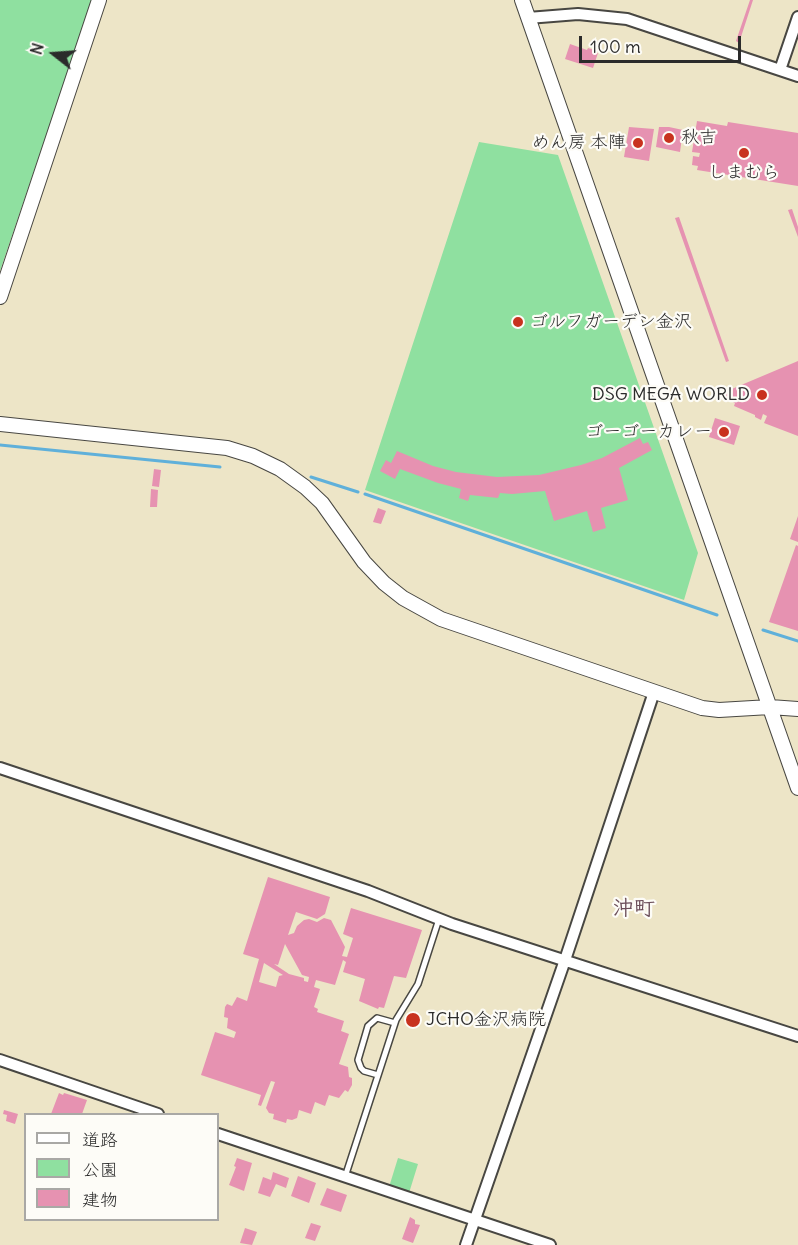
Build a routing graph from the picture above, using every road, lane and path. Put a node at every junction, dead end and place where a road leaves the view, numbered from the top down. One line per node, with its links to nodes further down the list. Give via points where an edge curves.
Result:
1 (99, 0): 7 (street)
2 (522, 0): 4 (street)
3 (798, 17): 5 (street)
4 (528, 18): 5 (street, via 578,14 627,20); 10 (street)
5 (780, 70): 6 (street)
6 (798, 76)
7 (0, 297)
8 (0, 424): 9 (street, via 227,448 253,456 280,469 314,496 384,583 423,610 464,628)
9 (654, 692): 10 (street, via 719,710); 15 (street)
10 (770, 706): 11 (street); 13 (street)
11 (798, 709)
12 (0, 768): 14 (street, via 368,891)
13 (798, 788)
14 (439, 919): 15 (street); 16 (lane, via 418,984)
15 (565, 960): 17 (street); 23 (street)
16 (395, 1023): 19 (lane); 19 (lane, via 377,1018 368,1026 358,1060 361,1068)
17 (798, 1036)
18 (0, 1060): 20 (street)
19 (378, 1075): 22 (lane)
20 (155, 1113)
21 (219, 1134): 22 (street)
22 (345, 1177): 23 (street)
23 (476, 1221): 24 (street); 25 (street)
24 (466, 1245)
25 (550, 1245)

